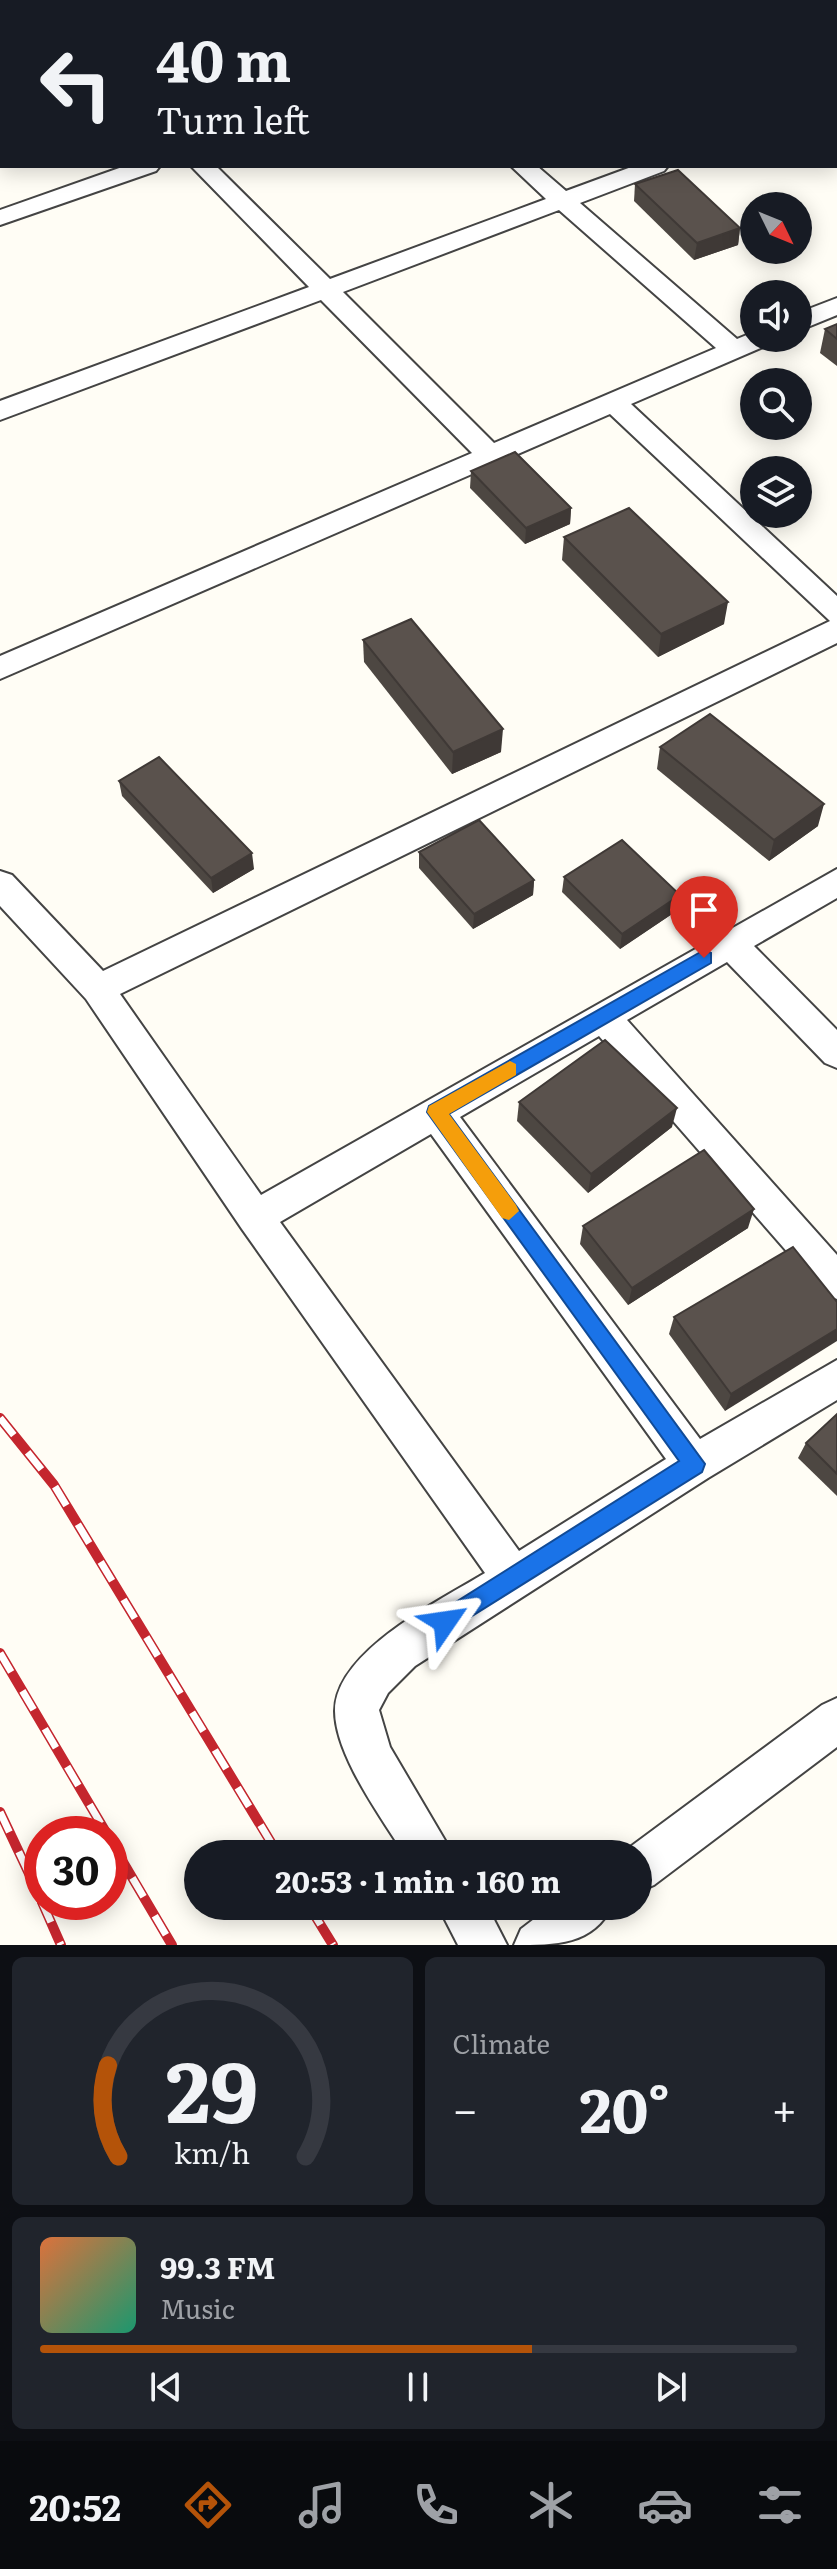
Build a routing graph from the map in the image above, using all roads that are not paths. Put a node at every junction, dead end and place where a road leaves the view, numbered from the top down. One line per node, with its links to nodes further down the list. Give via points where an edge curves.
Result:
1 (142, 168): 6 (street)
2 (205, 168): 7 (street)
3 (525, 168): 5 (street)
4 (651, 168): 5 (street)
5 (563, 201): 7 (street); 11 (street)
6 (0, 218)
7 (326, 290): 13 (street); 14 (street)
8 (837, 306): 9 (street)
9 (812, 317)
10 (740, 347): 11 (street)
11 (734, 350): 12 (street)
12 (612, 401): 14 (street); 15 (street)
13 (0, 411)
14 (489, 454): 17 (street)
15 (837, 613)
16 (837, 630): 21 (street)
17 (0, 668)
18 (837, 882): 20 (street)
19 (0, 884): 21 (street)
20 (730, 943): 22 (street); 23 (street)
21 (98, 989): 25 (street)
22 (602, 1016): 24 (street); 26 (street)
23 (837, 1053)
24 (436, 1112): 25 (street); 28 (street)
25 (255, 1217): 29 (street)
26 (837, 1282)
27 (837, 1379): 28 (street)
28 (694, 1464): 29 (street)
29 (514, 1579): 31 (street, via 400,1651 369,1682 357,1709 368,1749)
30 (837, 1720): 32 (street)
31 (422, 1840)
32 (652, 1859)
33 (469, 1920): 35 (street)
34 (570, 1920): 36 (street)
35 (484, 1945)
36 (537, 1945)

